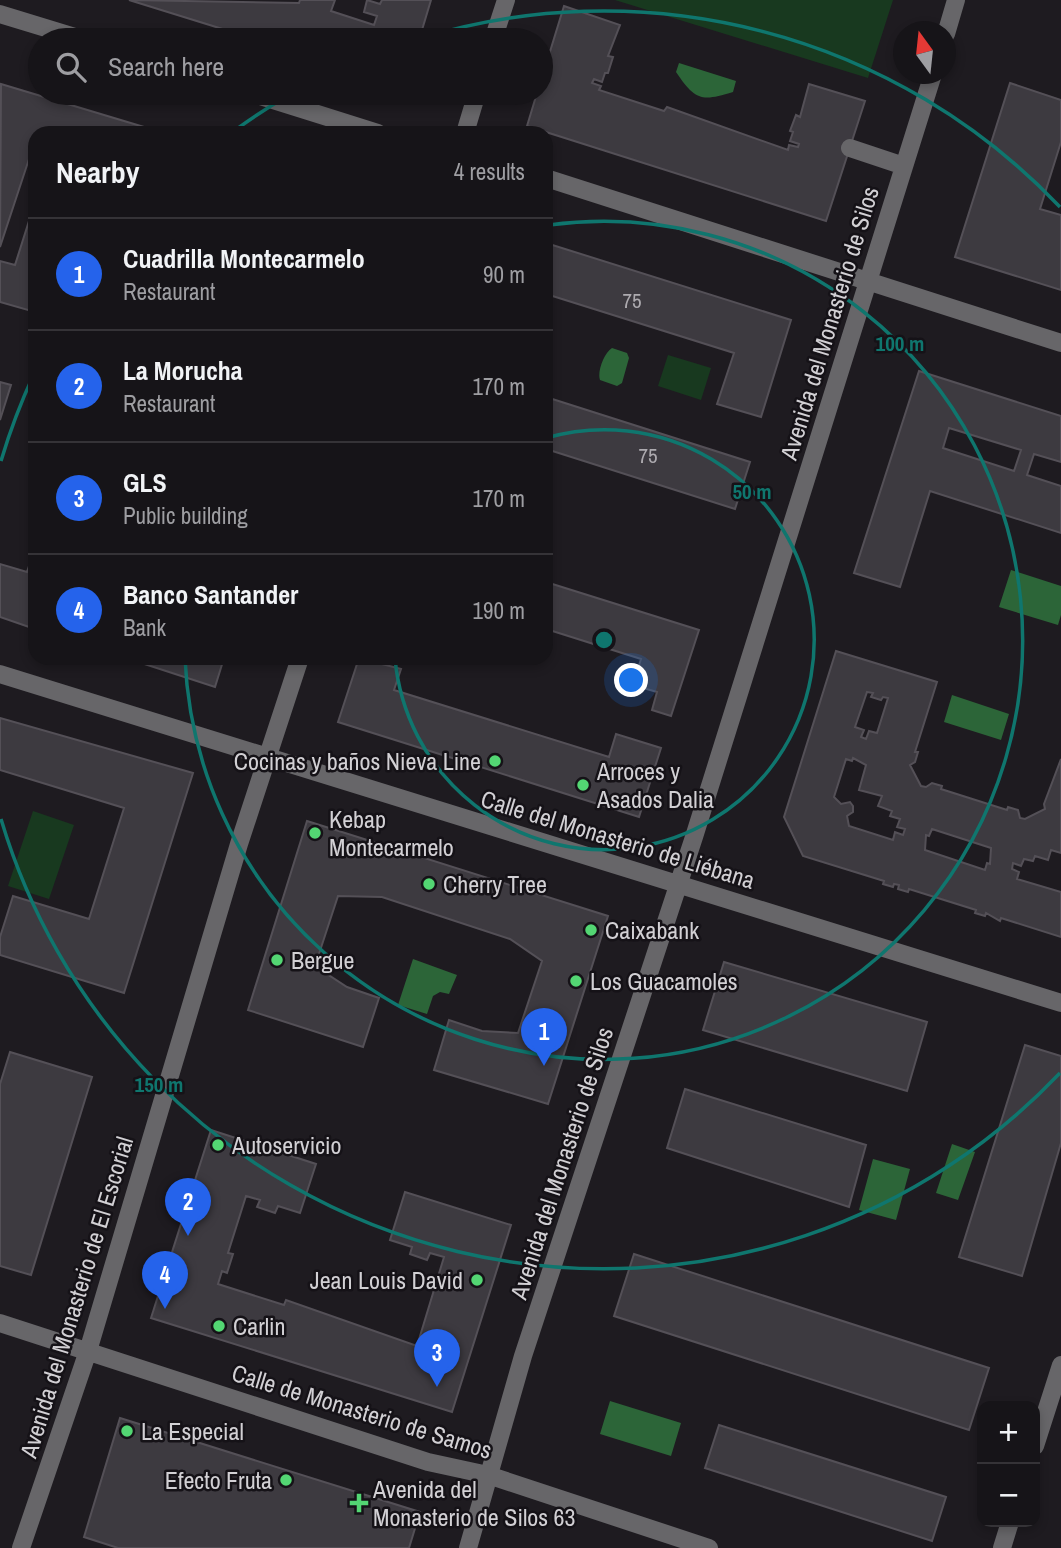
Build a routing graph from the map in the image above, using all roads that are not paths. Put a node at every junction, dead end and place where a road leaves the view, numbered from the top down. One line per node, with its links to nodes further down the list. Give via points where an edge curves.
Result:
1 (506, 0): 6 (street)
2 (956, 0): 4 (street)
3 (0, 14): 5 (street)
4 (950, 21)
5 (46, 28)
6 (498, 28)
7 (930, 84): 13 (street, Avenida del Monasterio de Silos)
8 (289, 105): 10 (street)
9 (474, 105): 11 (street)
10 (356, 126)
11 (468, 126)
12 (850, 148): 13 (street)
13 (904, 166): 15 (street, Avenida del Monasterio de Silos)
14 (553, 180): 15 (street)
15 (869, 281): 16 (street); 20 (street, Avenida del Monasterio de Silos)
16 (1061, 342)
17 (298, 665): 19 (street, Avenida del Monasterio de El Escorial)
18 (0, 674): 19 (street, Calle del Monasterio de Liébana)
19 (267, 757): 20 (street, Calle del Monasterio de Liébana); 23 (street, Avenida del Monasterio de El Escorial)
20 (678, 881): 21 (street, Calle del Monasterio de Liébana); 26 (street, Avenida del Monasterio de Silos)
21 (1061, 1003)
22 (0, 1323): 23 (street, Calle de Monasterio de Samos)
23 (88, 1351): 26 (street, Calle de Monasterio de Samos, via 428,1462); 28 (street, Avenida del Monasterio de El Escorial)
24 (1061, 1365): 25 (street)
25 (1040, 1430)
26 (488, 1475): 29 (street, Avenida del Monasterio de Silos); 30 (street, Calle de Monasterio de Samos)
27 (1008, 1527): 31 (street)
28 (21, 1548)
29 (468, 1548)
30 (709, 1548)
31 (1002, 1548)

